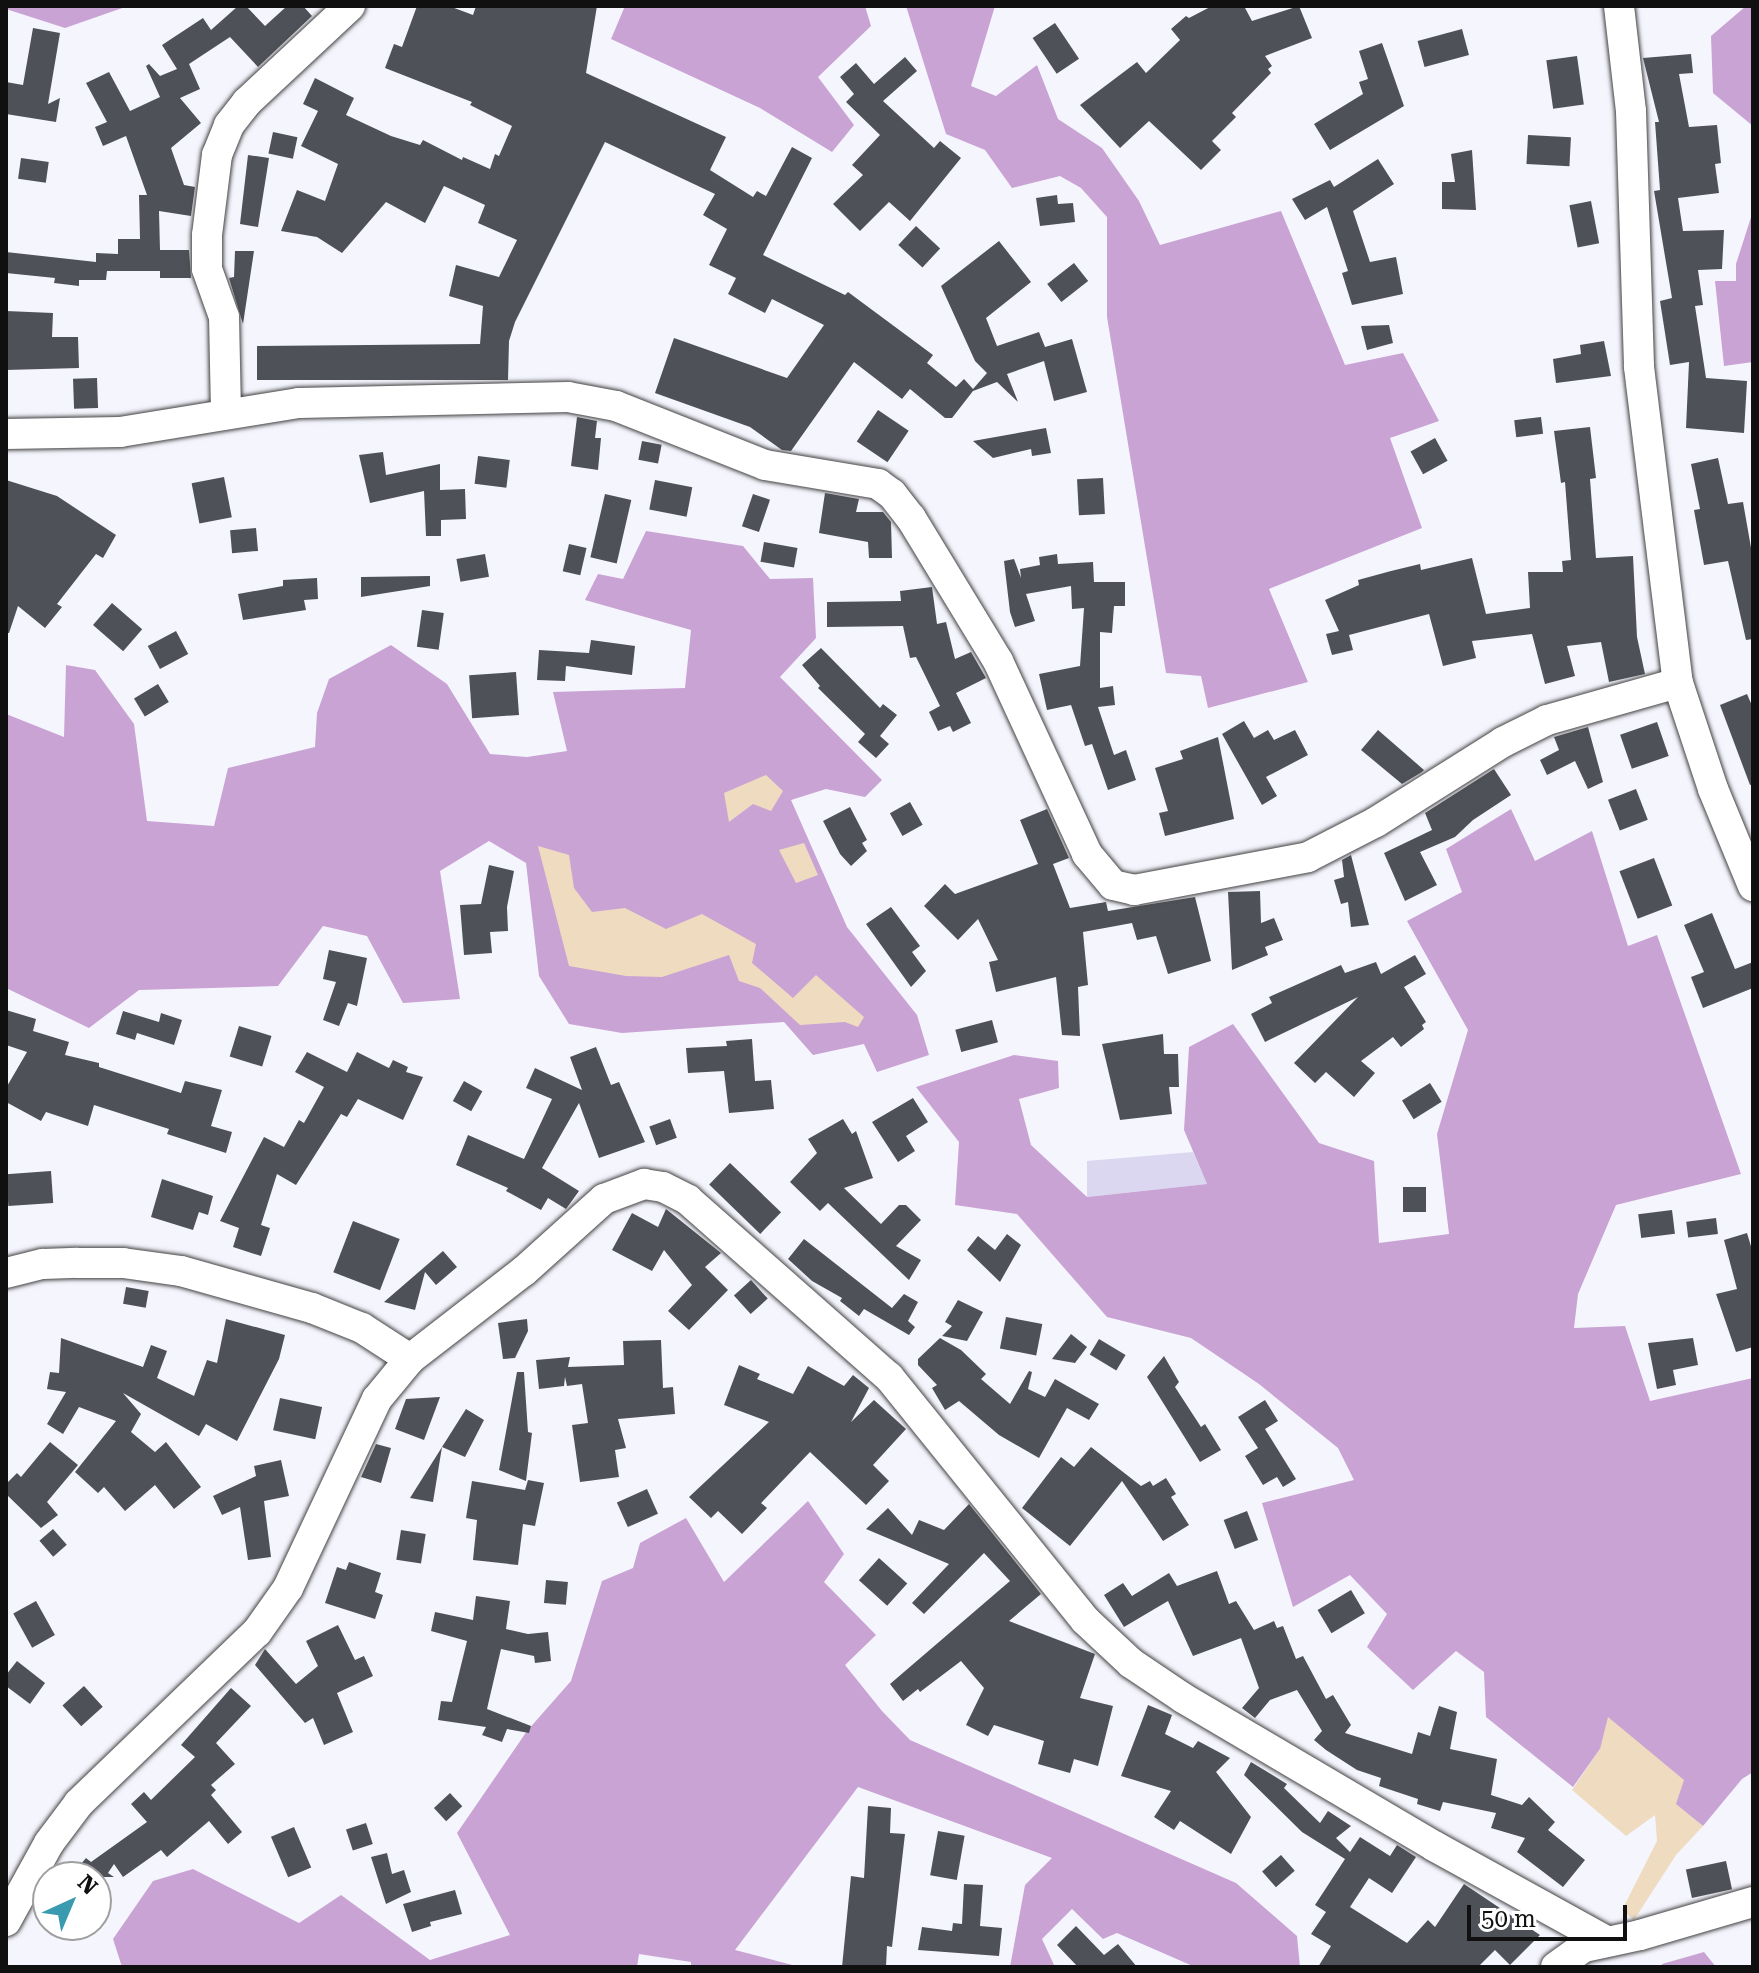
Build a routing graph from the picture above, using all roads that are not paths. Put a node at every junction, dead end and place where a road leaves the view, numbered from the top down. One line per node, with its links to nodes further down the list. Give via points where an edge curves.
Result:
1 (350, 6): 3 (street, via 247,102 229,125 217,155 207,269 224,317)
2 (1619, 6): 5 (street, via 1631,111 1639,367)
3 (226, 412): 4 (street, via 120,432); 5 (street, via 299,403 568,397 616,406 765,465 878,484 911,518 998,661 1087,854 1113,885 1134,890 1308,857 1547,720)
4 (6, 434)
5 (1678, 683): 6 (street)
6 (1753, 886)
7 (6, 1273): 8 (street, via 77,1263 181,1271 312,1308 362,1328)
8 (410, 1359): 10 (street, via 377,1399 288,1588 257,1632 79,1803 49,1843); 11 (street, via 524,1271 604,1199 644,1184 663,1187 688,1200 889,1377 1085,1620 1131,1663 1434,1846)
9 (1753, 1902): 11 (street)
10 (6, 1921)
11 (1606, 1941): 12 (street, via 1584,1947)
12 (1556, 1967)

